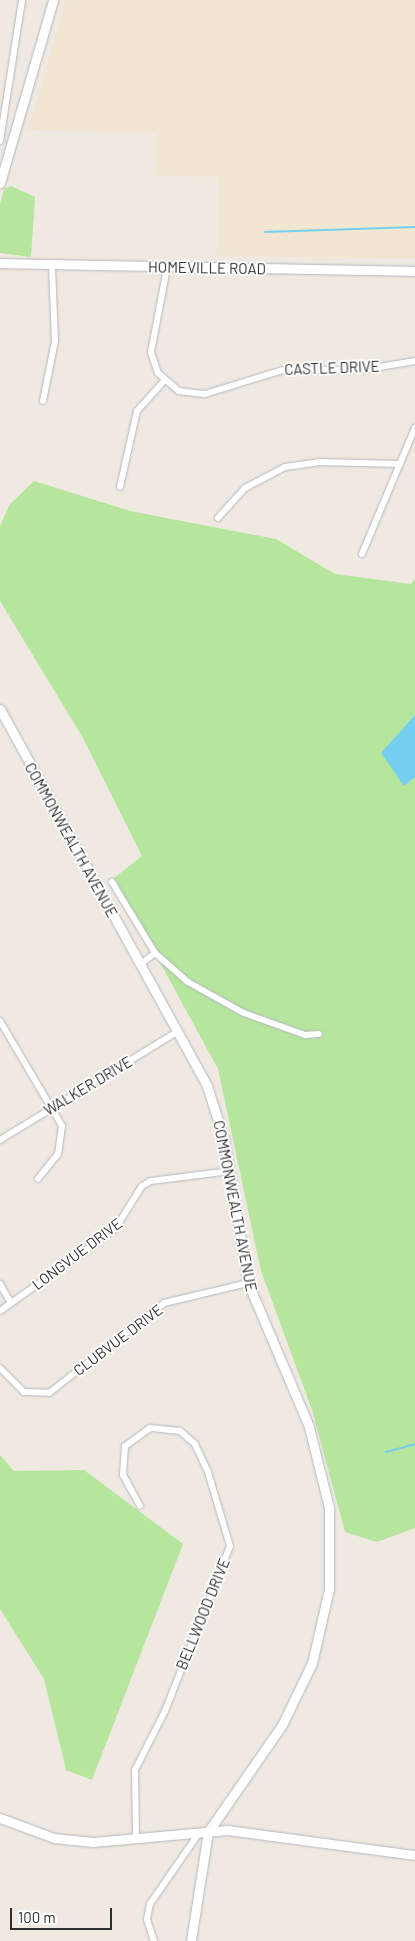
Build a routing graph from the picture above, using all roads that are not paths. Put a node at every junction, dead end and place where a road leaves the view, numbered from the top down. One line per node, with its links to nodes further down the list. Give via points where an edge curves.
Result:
1 (22, 0): 3 (street)
2 (53, 0): 5 (street)
3 (0, 141)
4 (0, 168): 5 (street)
5 (1, 181)
6 (0, 257): 8 (street)
7 (0, 263): 8 (street, HOMEVILLE ROAD)
8 (13, 263): 9 (street, HOMEVILLE ROAD); 10 (street)
9 (52, 265): 11 (street, HOMEVILLE ROAD); 15 (street, via 55,341)
10 (0, 267)
11 (167, 268): 12 (street, HOMEVILLE ROAD); 14 (street, via 151,346 153,362)
12 (415, 271)
13 (415, 361): 14 (street, CASTLE DRIVE, via 361,370 277,371 200,395 179,391)
14 (164, 380): 18 (street, via 137,411)
15 (43, 401)
16 (415, 428): 17 (street)
17 (400, 464): 19 (street, via 319,462 284,467 245,488); 20 (street)
18 (120, 486)
19 (218, 518)
20 (362, 554)
21 (0, 709): 24 (street, COMMONWEALTH AVENUE)
22 (112, 882): 23 (street)
23 (155, 953): 24 (street); 27 (street, via 188,982 244,1014 305,1035)
24 (140, 965): 26 (street, COMMONWEALTH AVENUE)
25 (0, 1021): 28 (street)
26 (177, 1032): 28 (street, WALKER DRIVE); 30 (street, COMMONWEALTH AVENUE, via 207,1086)
27 (319, 1034)
28 (52, 1107): 29 (street, WALKER DRIVE); 31 (street, via 62,1126 62,1142 58,1154)
29 (0, 1140)
30 (230, 1171): 32 (street, COMMONWEALTH AVENUE); 34 (street, LONGVUE DRIVE, via 151,1181 142,1186 115,1229)
31 (38, 1180)
32 (248, 1283): 36 (street, CLUBVUE DRIVE, via 164,1303 49,1393 24,1392); 39 (street, COMMONWEALTH AVENUE, via 309,1428 324,1480 329,1508 329,1590 312,1663 291,1710)
33 (0, 1284): 34 (street)
34 (10, 1303): 35 (street, LONGVUE DRIVE)
35 (0, 1311)
36 (0, 1368)
37 (140, 1506): 40 (street, BELLWOOD DRIVE, via 123,1475 125,1446 149,1429 180,1432 195,1444 208,1472 230,1546 165,1711 135,1770)
38 (0, 1818): 40 (street, via 54,1838 93,1842)
39 (204, 1832): 40 (street); 41 (street, via 227,1830); 42 (street, via 150,1904 147,1919); 43 (street)
40 (136, 1838)
41 (415, 1855)
42 (154, 1941)
43 (192, 1941)

